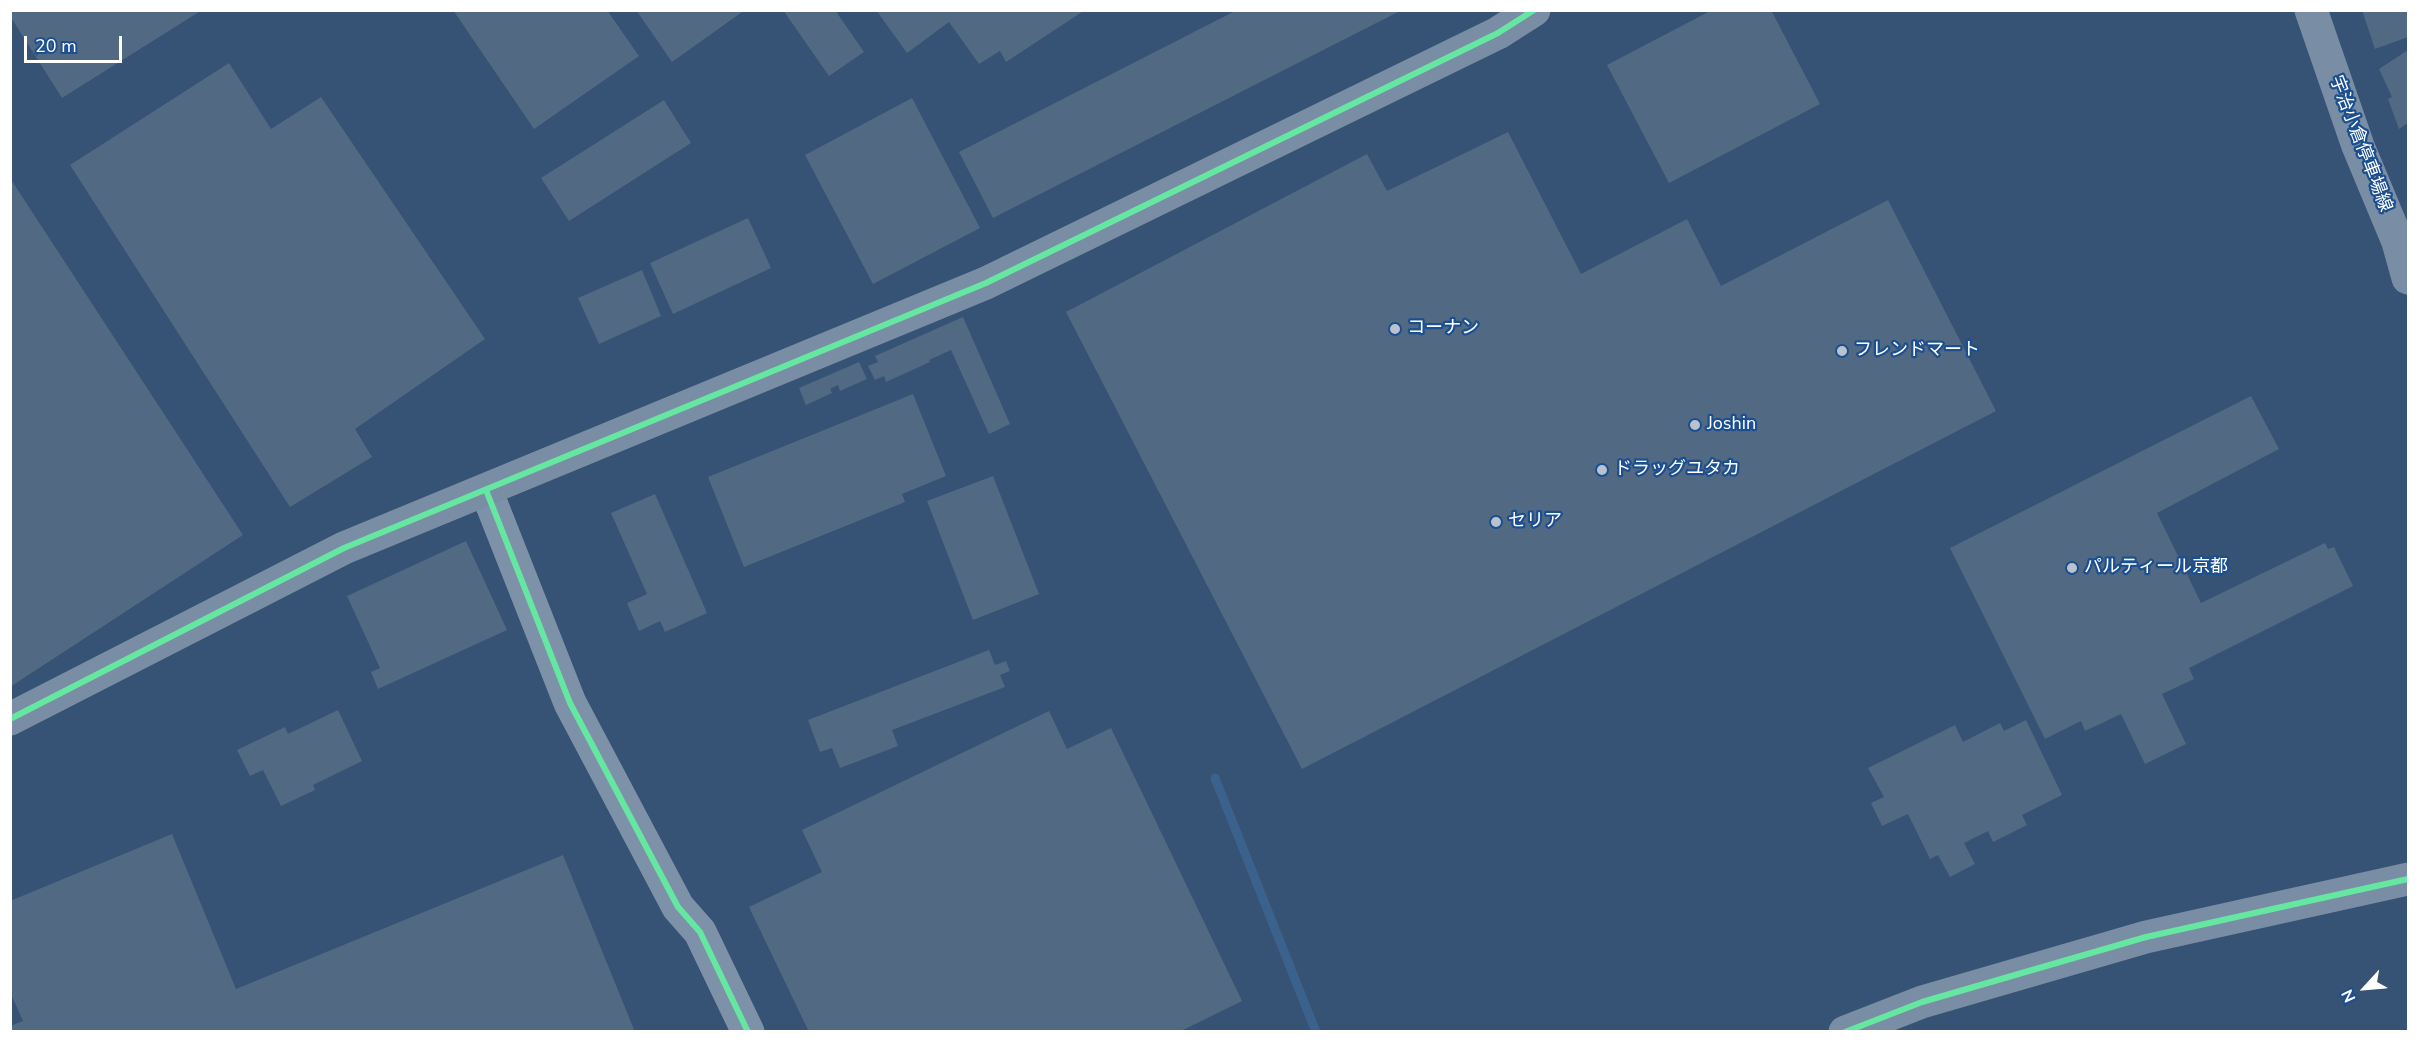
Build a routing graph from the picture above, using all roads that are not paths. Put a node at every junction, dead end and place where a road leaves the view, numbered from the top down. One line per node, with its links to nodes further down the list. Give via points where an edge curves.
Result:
1 (1534, 10): 4 (street, via 1491,37 986,283)
2 (2311, 10): 3 (street, 宇治小倉停車場線)
3 (2408, 277)
4 (486, 490): 5 (street, via 344,548); 7 (street, via 570,703 678,907 700,932)
5 (10, 719)
6 (2409, 879): 8 (street, via 2146,937 1922,1002)
7 (748, 1032)
8 (1845, 1032)

